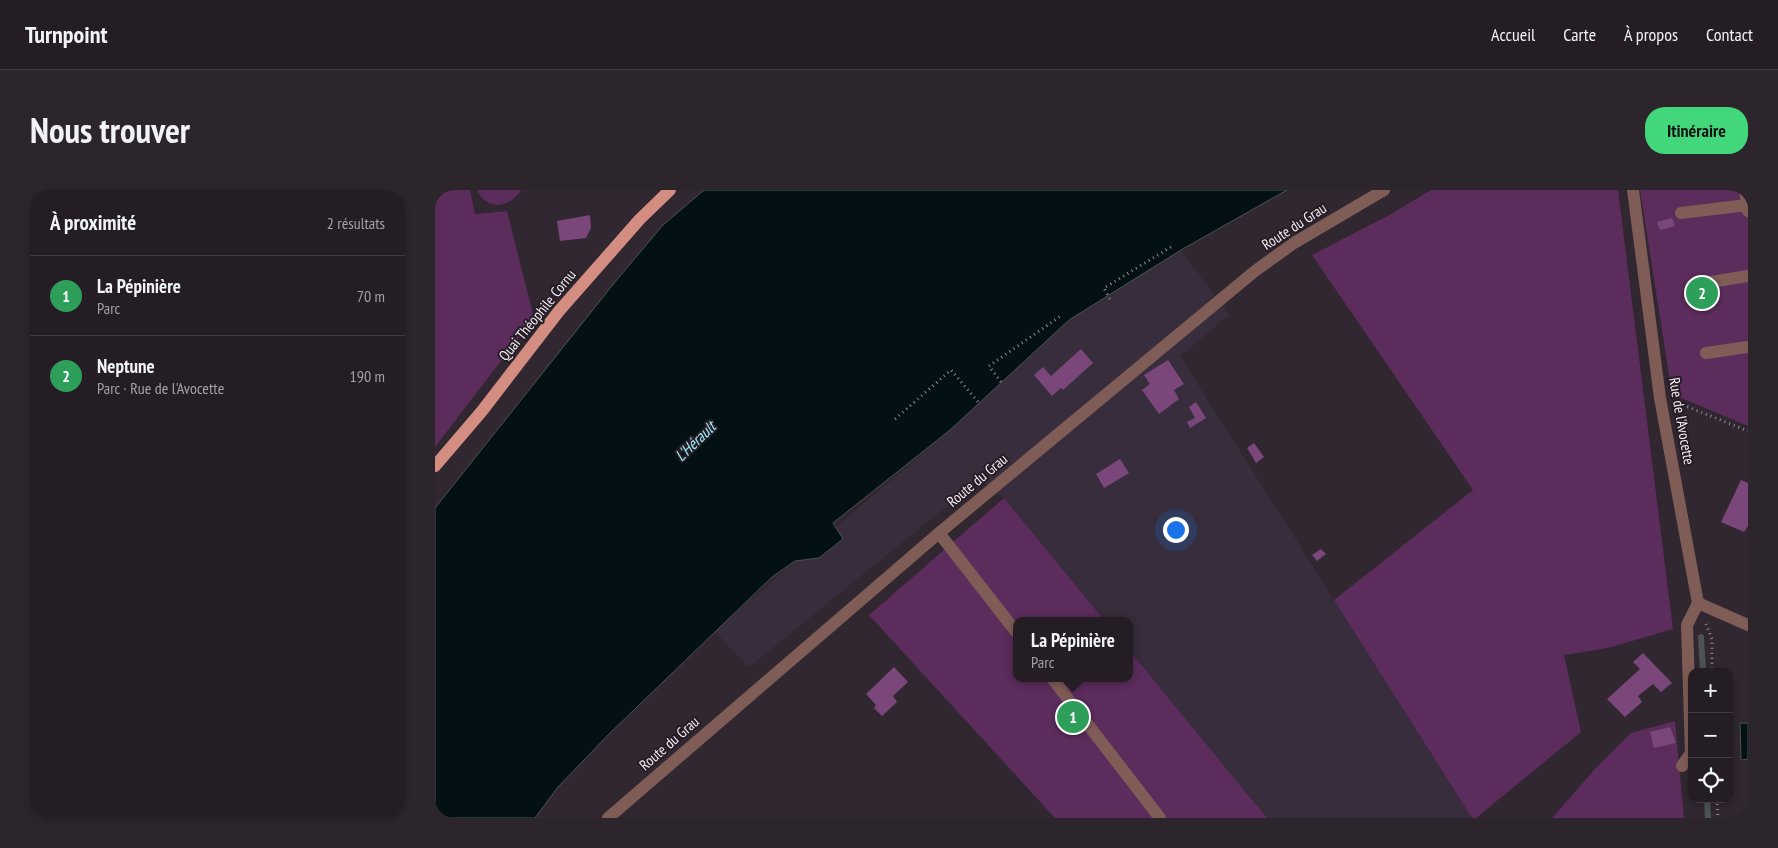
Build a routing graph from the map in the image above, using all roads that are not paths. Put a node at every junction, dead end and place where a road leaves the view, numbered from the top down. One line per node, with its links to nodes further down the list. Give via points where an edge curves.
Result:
1 (670, 190): 11 (main road, Quai Théophile Cornu, via 559,311)
2 (1383, 190): 12 (street, Route du Grau, via 1294,243 1255,271)
3 (1633, 190): 13 (street, Rue de l'Avocette, via 1660,398)
4 (1745, 190): 5 (street)
5 (1747, 208): 6 (street)
6 (1681, 213)
7 (1748, 276): 8 (street)
8 (1693, 284)
9 (1748, 347): 10 (street)
10 (1706, 353)
11 (435, 466)
12 (939, 533): 15 (street); 18 (street, Route du Grau)
13 (1698, 603): 14 (street); 17 (street, via 1687,625 1691,753)
14 (1748, 625)
15 (1013, 628)
16 (1054, 682): 19 (street)
17 (1682, 766)
18 (608, 818)
19 (1160, 818)

